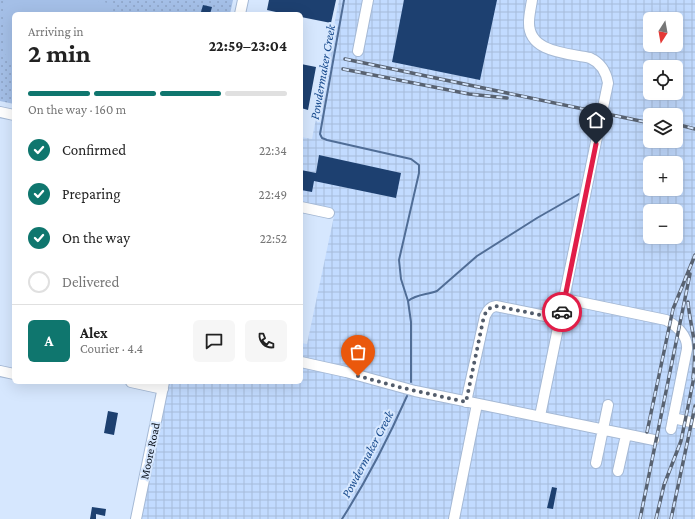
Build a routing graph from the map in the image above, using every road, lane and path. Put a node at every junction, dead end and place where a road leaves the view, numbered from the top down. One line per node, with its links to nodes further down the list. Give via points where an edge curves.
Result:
1 (243, 0): 4 (street)
2 (368, 0): 5 (street)
3 (532, 0): 10 (street, via 529,26 531,35 538,44 595,60 605,72 608,83)
4 (240, 12)
5 (358, 51)
6 (0, 112): 7 (street)
7 (12, 115)
8 (303, 207): 9 (street)
9 (329, 213)
10 (565, 299): 11 (street); 21 (street, via 666,320 679,330 688,343)
11 (560, 319): 17 (street, via 496,306 487,310); 20 (street)
12 (303, 362): 17 (street)
13 (0, 370): 14 (street)
14 (12, 373)
15 (153, 384): 16 (street)
16 (164, 385): 29 (street, Moore Road)
17 (466, 402): 18 (street)
18 (477, 404): 20 (street); 30 (street)
19 (608, 405): 24 (street)
20 (540, 416): 24 (street)
21 (673, 418): 22 (street); 23 (street)
22 (695, 422)
23 (671, 429)
24 (603, 430): 25 (street); 27 (street)
25 (626, 435): 26 (street); 28 (street)
26 (654, 440)
27 (596, 463)
28 (618, 470)
29 (136, 519)
30 (454, 519)

